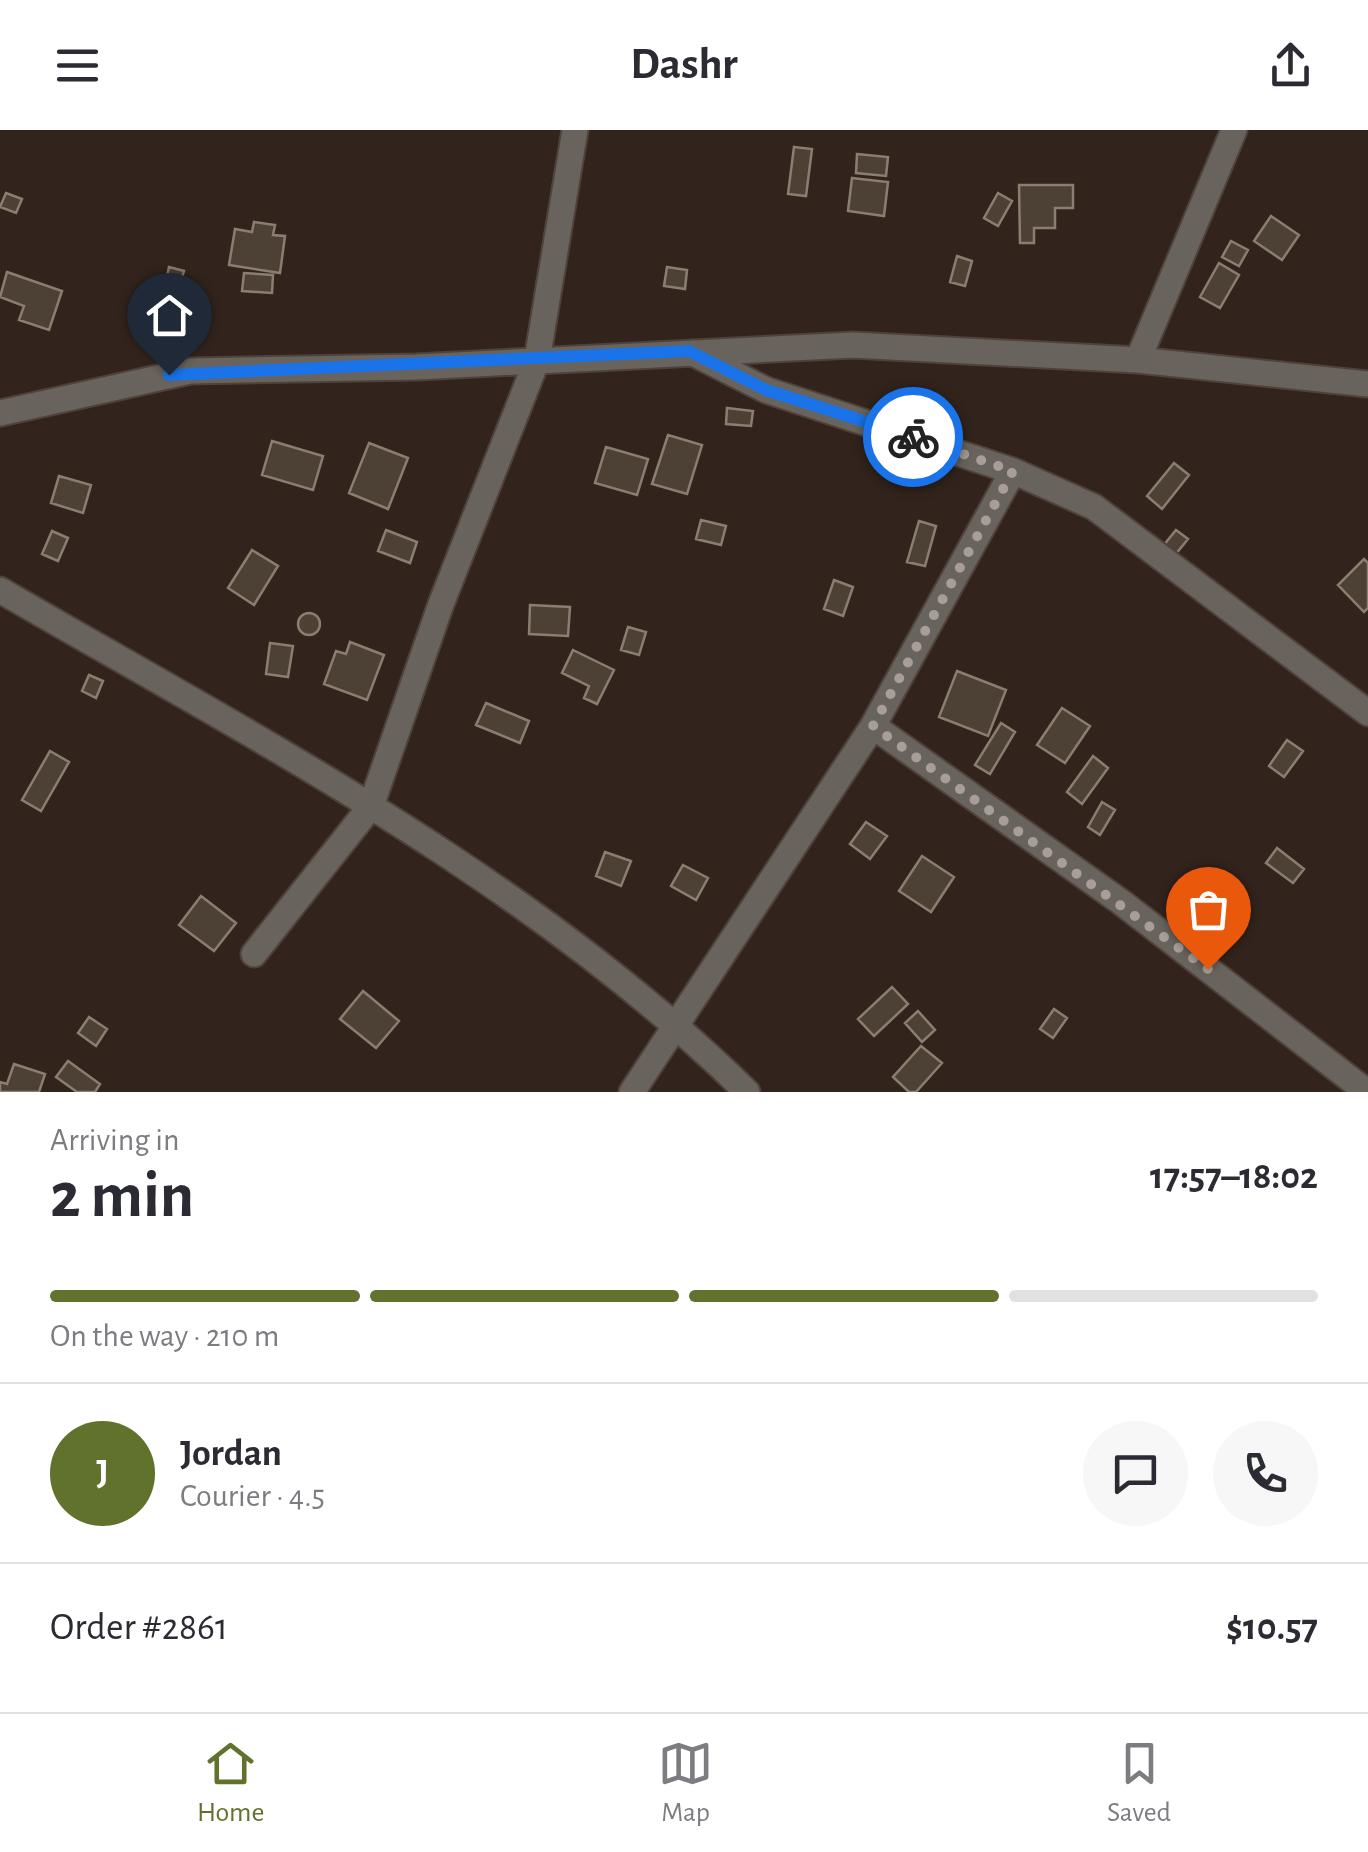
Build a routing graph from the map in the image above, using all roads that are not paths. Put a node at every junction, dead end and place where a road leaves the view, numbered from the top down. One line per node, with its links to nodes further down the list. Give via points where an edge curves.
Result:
1 (576, 130): 4 (street)
2 (1234, 130): 5 (street)
3 (689, 351): 4 (street); 5 (street, via 853,345); 8 (street, via 766,390)
4 (537, 360): 7 (street, via 190,372); 12 (street)
5 (1138, 360): 6 (street)
6 (1368, 384)
7 (0, 413)
8 (1013, 471): 10 (street, via 1094,506); 11 (street)
9 (0, 590): 12 (street)
10 (1368, 713)
11 (873, 726): 14 (street); 17 (street, via 1121,902)
12 (371, 806): 13 (street); 14 (street, via 538,913)
13 (254, 954)
14 (676, 1022): 15 (street); 16 (street)
15 (632, 1092)
16 (747, 1092)
17 (1367, 1092)

